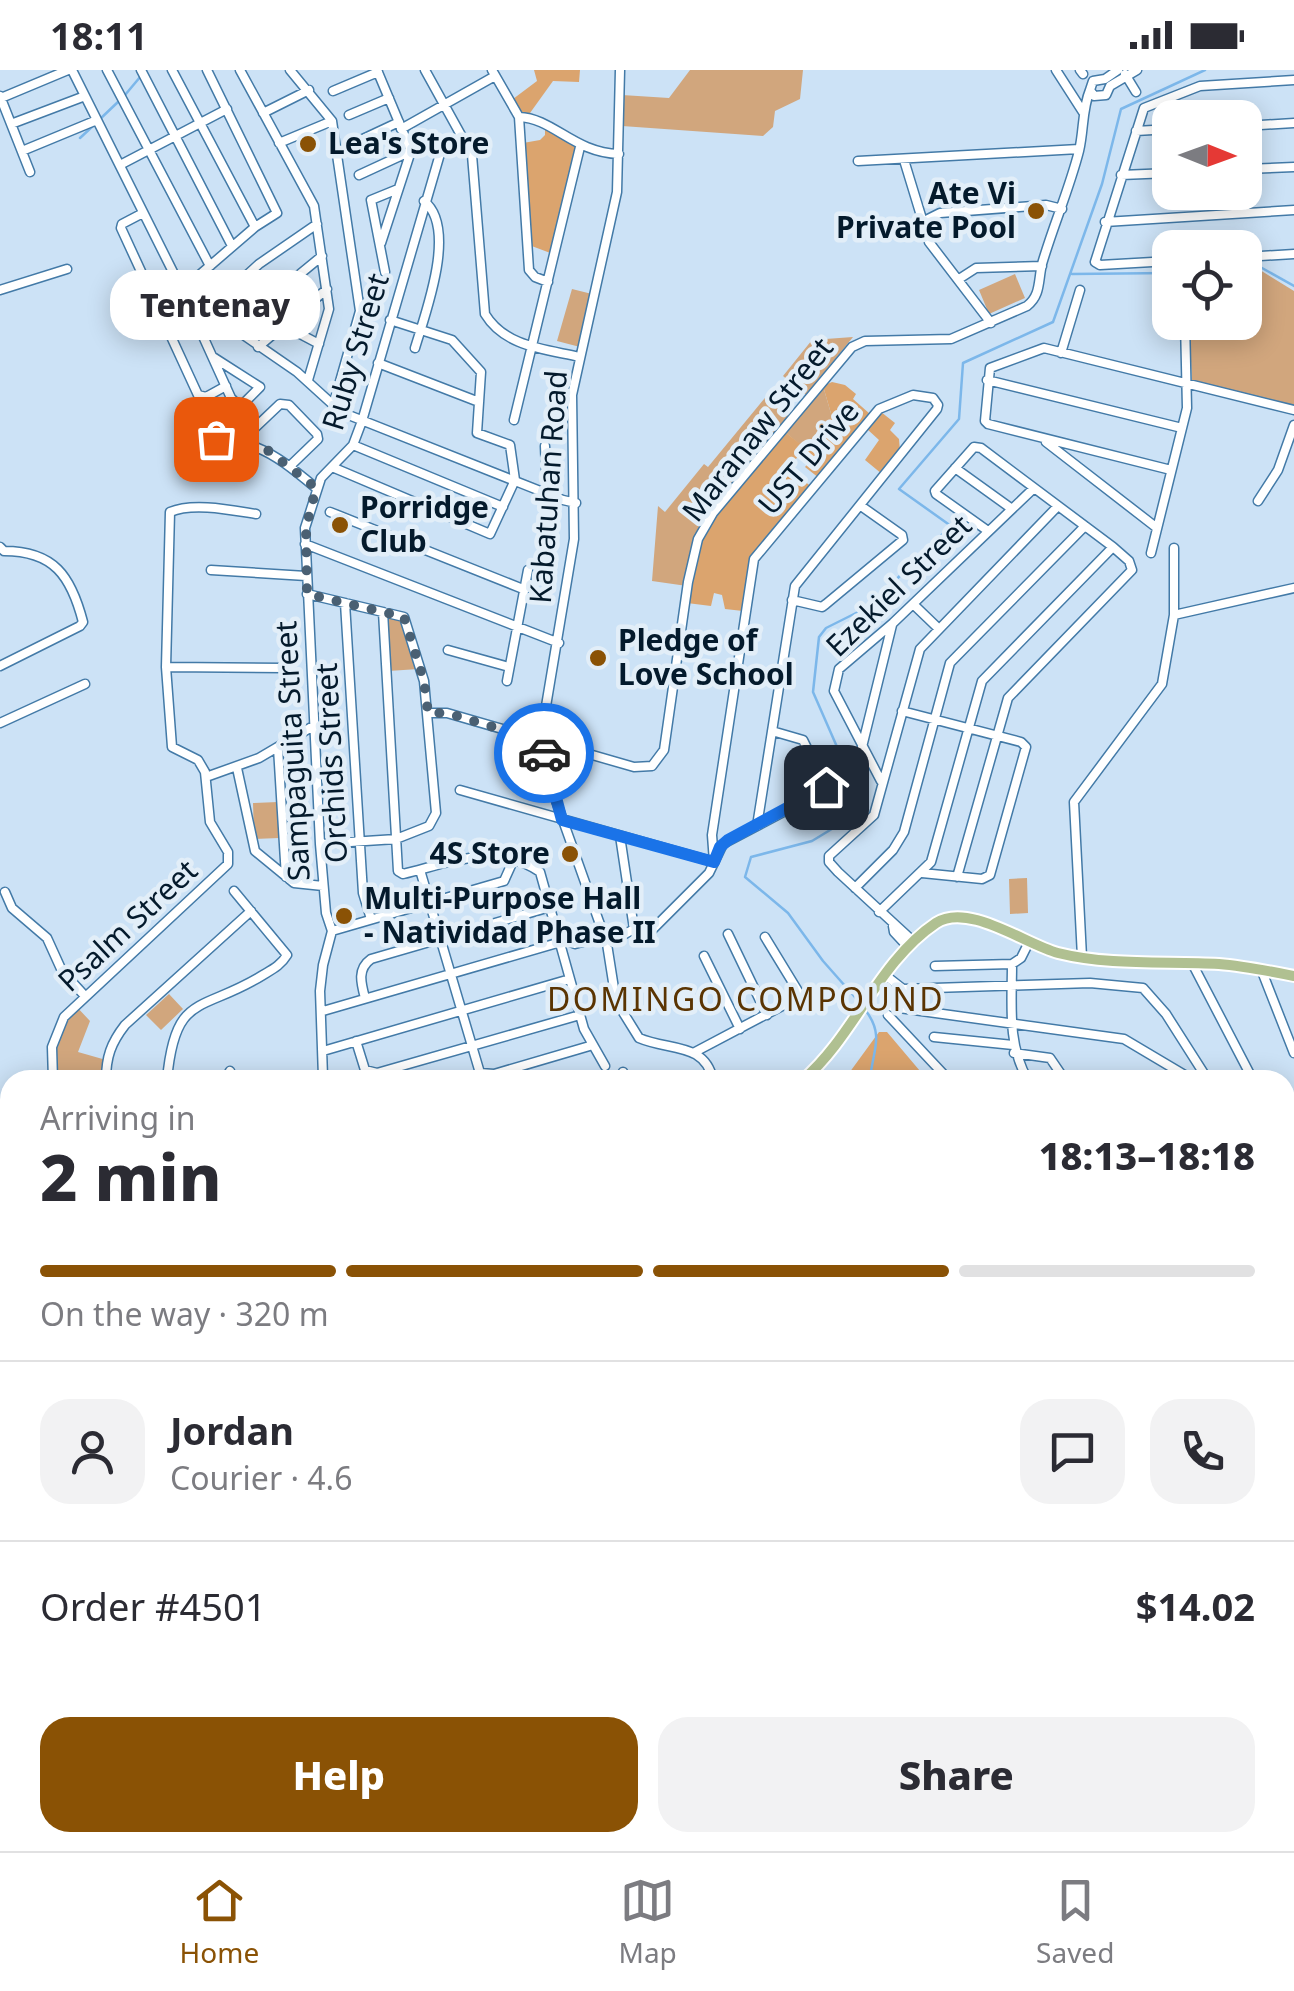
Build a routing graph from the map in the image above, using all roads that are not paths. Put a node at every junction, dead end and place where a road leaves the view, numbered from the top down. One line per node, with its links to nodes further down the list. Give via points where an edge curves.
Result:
1 (70, 70): 20 (street); 21 (street)
2 (107, 70): 44 (street)
3 (172, 70): 33 (street)
4 (207, 70): 24 (street)
5 (240, 70): 25 (street)
6 (290, 70): 16 (street)
7 (424, 70): 23 (street)
8 (620, 70): 47 (street, Kabatuhan Road)
9 (1056, 70): 27 (street)
10 (1137, 70): 12 (street)
11 (378, 71): 17 (street); 22 (street)
12 (1122, 72): 18 (street); 19 (street, Maranaw Street, via 1106,95); 19 (street, Maranaw Street, via 1096,78)
13 (142, 73): 38 (street)
14 (493, 73): 23 (street); 28 (street)
15 (1294, 80): 36 (street, via 1190,89 1148,105)
16 (309, 90): 25 (street); 29 (street)
17 (333, 91)
18 (1136, 92)
19 (1094, 94): 27 (street, Maranaw Street)
20 (85, 96): 30 (street); 32 (street)
21 (0, 97): 32 (street)
22 (389, 98): 26 (street); 34 (street)
23 (445, 105): 34 (street); 93 (street, via 472,154 485,314 501,334)
24 (226, 109): 33 (street); 65 (street, via 278,209)
25 (263, 113): 39 (street)
26 (350, 115)
27 (1086, 116): 42 (street, Maranaw Street)
28 (519, 117): 41 (street, via 538,120); 78 (street, via 529,270)
29 (332, 121): 39 (street); 105 (street, via 360,310)
30 (98, 123): 43 (street); 50 (street)
31 (1294, 123): 35 (street)
32 (11, 124): 43 (street)
33 (200, 124): 38 (street); 65 (street)
34 (400, 125): 40 (street); 45 (street)
35 (1262, 125)
36 (1136, 131): 37 (street); 56 (street)
37 (1152, 131)
38 (175, 138): 44 (street); 67 (street)
39 (279, 143): 64 (street)
40 (352, 144)
41 (580, 147): 47 (street); 78 (street)
42 (1079, 149): 49 (street); 59 (street, Maranaw Street)
43 (22, 151): 53 (street)
44 (148, 152): 50 (street); 72 (street)
45 (411, 152): 55 (street); 57 (street)
46 (440, 154): 58 (street, Ruby Street)
47 (619, 154): 98 (street, Kabatuhan Road, via 616,203)
48 (858, 160): 49 (street)
49 (904, 160): 62 (street)
50 (120, 165): 61 (street)
51 (1294, 167): 52 (street)
52 (1262, 168)
53 (30, 172)
54 (1152, 173): 56 (street)
55 (359, 175)
56 (1121, 175): 63 (street)
57 (398, 189): 66 (street); 66 (street, via 371,200)
58 (424, 201): 83 (street, via 435,214 439,263); 86 (street, Ruby Street)
59 (1062, 209): 62 (street, via 940,213); 73 (street, Maranaw Street)
60 (1294, 210): 63 (street)
61 (144, 213): 81 (street); 103 (street, via 120,228 198,396)
62 (922, 222): 77 (street)
63 (1105, 222): 71 (street, via 1095,262)
64 (317, 224): 69 (street); 84 (street)
65 (255, 228): 67 (street)
66 (381, 243): 75 (street)
67 (232, 246): 72 (street)
68 (1294, 254): 70 (street)
69 (322, 256): 79 (street); 89 (street)
70 (1262, 256)
71 (1152, 262)
72 (210, 266): 76 (street)
73 (1042, 266): 77 (street, via 976,268); 87 (street, Maranaw Street, via 1035,299)
74 (67, 269): 80 (street)
75 (385, 272)
76 (201, 275): 81 (street); 84 (street)
77 (959, 279): 87 (street)
78 (548, 282): 93 (street)
79 (328, 289): 88 (street); 92 (street)
80 (0, 290)
81 (182, 290): 97 (street)
82 (1080, 290): 96 (street)
83 (428, 304): 85 (street); 90 (street)
84 (212, 307): 89 (street)
85 (440, 308)
86 (390, 320): 90 (street); 99 (street, Ruby Street)
87 (990, 323): 174 (street, Maranaw Street, via 951,338 852,347 713,513 691,566 664,750 652,766)
88 (283, 324): 92 (street); 94 (street)
89 (234, 329): 94 (street)
90 (421, 330): 95 (street); 104 (street, via 452,340 480,372)
91 (1186, 340): 102 (street)
92 (319, 344): 100 (street)
93 (532, 345): 98 (street); 108 (street)
94 (258, 347): 100 (street)
95 (415, 348)
96 (1061, 353): 101 (street, via 1044,348 993,366); 102 (street)
97 (213, 357): 103 (street); 103 (street, via 260,387 240,407)
98 (580, 357): 124 (street, Kabatuhan Road, via 571,410)
99 (378, 363): 104 (street); 107 (street, Ruby Street)
100 (308, 380): 105 (street)
101 (987, 380): 110 (street); 111 (street, via 986,422)
102 (1188, 384): 106 (street); 110 (street)
103 (226, 386)
104 (479, 402): 120 (street, via 477,432 510,445)
105 (334, 406): 107 (street)
106 (1294, 410)
107 (362, 420): 114 (street, Ruby Street); 120 (street)
108 (514, 420)
109 (1294, 425): 125 (street)
110 (1182, 428): 119 (street)
111 (1042, 438): 119 (street); 134 (street)
112 (186, 441): 113 (street)
113 (240, 442): 116 (street); 116 (street, via 280,404 289,405 318,439)
114 (353, 446): 117 (street, Ruby Street); 129 (street)
115 (545, 446): 123 (street)
116 (290, 466): 121 (street)
117 (332, 468): 121 (street, Ruby Street); 129 (street, via 486,534)
118 (955, 468): 122 (street, via 978,446); 130 (street); 135 (street, via 935,490 938,497)
119 (1171, 470): 134 (street)
120 (515, 480): 123 (street); 129 (street)
121 (316, 488): 136 (street, Ruby Street)
122 (1034, 488): 128 (street); 130 (street, Ezekiel Street)
123 (545, 492): 124 (street); 126 (street)
124 (576, 499): 156 (street, Kabatuhan Road)
125 (1258, 501)
126 (537, 504)
127 (860, 506): 148 (street, UST Drive, via 800,577); 148 (street, via 903,540 826,604); 188 (street, UST Drive, via 937,409 933,398 913,395 879,409 754,560 712,835)
128 (1058, 506): 133 (street); 155 (street)
129 (503, 507)
130 (1012, 510): 135 (street, Ezekiel Street)
131 (330, 512): 145 (street)
132 (256, 514): 162 (street, via 170,512)
133 (1085, 526): 137 (street); 168 (street, via 950,663)
134 (1157, 528): 140 (street)
135 (988, 531): 150 (street, Ezekiel Street)
136 (305, 544): 141 (street, Ruby Street); 154 (street)
137 (1112, 547): 171 (street, via 986,675); 173 (street, via 1132,570 1011,692)
138 (0, 548): 160 (street, via 28,551 53,564 74,590 83,622)
139 (1174, 548): 152 (street)
140 (1150, 553)
141 (306, 555): 144 (street, Sampaguita Street)
142 (211, 570): 144 (street)
143 (528, 570): 145 (street)
144 (306, 576): 147 (street, Sampaguita Street)
145 (524, 588): 154 (street)
146 (1294, 588): 152 (street)
147 (307, 594): 149 (street); 159 (street, Sampaguita Street)
148 (792, 600): 172 (street, UST Drive)
149 (345, 603): 151 (street); 185 (street, Orchids Street)
150 (914, 604): 153 (street, Ezekiel Street); 155 (street)
151 (383, 612): 167 (street, via 404,617); 184 (street)
152 (1174, 615): 212 (street, via 1162,684 1074,802)
153 (893, 624): 175 (street); 175 (street, Ezekiel Street, via 839,669 835,680)
154 (516, 627): 156 (street); 161 (street)
155 (939, 629): 166 (street, via 920,649)
156 (559, 644): 174 (street, Kabatuhan Road)
157 (448, 650): 161 (street)
158 (300, 661): 159 (street)
159 (311, 661): 170 (street, Sampaguita Street)
160 (0, 666)
161 (509, 666): 164 (street)
162 (166, 667): 163 (street); 178 (street, via 172,747 198,760)
163 (285, 668)
164 (506, 681)
165 (85, 684): 169 (street)
166 (902, 711): 168 (street); 179 (street)
167 (428, 713): 174 (street, Maranaw Street); 184 (street, via 434,821)
168 (935, 720): 171 (street); 194 (street, via 900,842)
169 (1, 721)
170 (315, 724): 176 (street); 186 (street, Sampaguita Street)
171 (967, 728): 173 (street); 190 (street, via 931,862)
172 (772, 732): 182 (street, UST Drive); 182 (street, via 803,740 826,787)
173 (996, 737): 192 (street); 192 (street, via 1021,742 1026,751 990,875)
174 (543, 742): 181 (street, Kabatuhan Road)
175 (862, 747): 179 (street, Ezekiel Street)
176 (278, 748): 177 (street); 191 (street)
177 (237, 768): 178 (street); 191 (street, via 254,850)
178 (206, 776): 224 (street, Psalm Street, via 210,822 228,864)
179 (882, 782): 194 (street, via 874,814 829,856)
180 (460, 790): 181 (street)
181 (562, 820): 183 (street); 205 (street, Kabatuhan Road)
182 (757, 826): 188 (street, via 723,844)
183 (620, 836): 188 (street); 202 (street)
184 (396, 839): 185 (street); 189 (street, via 400,874)
185 (359, 843): 186 (street); 201 (street, Orchids Street)
186 (320, 844): 193 (street, Sampaguita Street)
187 (513, 861): 189 (street, via 474,855); 197 (street, via 504,881); 198 (street, via 540,872)
188 (714, 862): 202 (street, via 648,934)
189 (420, 870): 197 (street)
190 (922, 873): 192 (street); 200 (street)
191 (286, 877): 193 (street, via 301,886)
192 (958, 877)
193 (323, 886): 203 (street, Sampaguita Street)
194 (855, 888): 200 (street)
195 (234, 890): 199 (street)
196 (5, 892): 224 (street, via 12,908 47,938 62,971)
197 (430, 902): 201 (street); 207 (street)
198 (550, 907): 207 (street); 209 (street)
199 (250, 911): 243 (street, via 125,1026 112,1042); 244 (street, via 286,951 282,963 190,1011 170,1043)
200 (879, 912): 210 (street)
201 (371, 919): 203 (street)
202 (634, 929): 205 (street)
203 (332, 931): 226 (street, via 320,991)
204 (728, 934): 229 (street)
205 (604, 937): 209 (street); 239 (street, Kabatuhan Road, via 616,1001 634,1031 647,1042)
206 (765, 937): 229 (street, via 801,995)
207 (441, 939): 218 (street); 225 (street, via 371,958 361,974)
208 (1029, 942): 210 (main road, via 954,917); 212 (main road); 214 (street)
209 (565, 943): 218 (street); 220 (street)
210 (911, 945): 217 (main road)
211 (704, 956): 232 (street)
212 (1087, 958): 213 (main road); 221 (street)
213 (1192, 963): 216 (main road); 257 (street)
214 (1012, 964): 215 (street); 222 (street)
215 (934, 966)
216 (1261, 969): 219 (main road); 240 (street)
217 (885, 975): 223 (street); 251 (main road)
218 (451, 976): 225 (street); 227 (street)
219 (1294, 976)
220 (570, 979): 227 (street); 228 (street)
221 (1090, 983): 222 (street); 256 (street, via 1148,991)
222 (1012, 985): 223 (street); 231 (street)
223 (903, 990): 230 (street)
224 (84, 995): 242 (street, Psalm Street, via 55,1032)
225 (365, 998): 226 (street)
226 (323, 1011): 238 (street)
227 (460, 1012): 234 (street); 236 (street)
228 (580, 1014): 235 (street); 236 (street)
229 (767, 1014): 232 (street)
230 (888, 1014): 231 (street); 252 (street)
231 (1012, 1022): 237 (street); 255 (street, via 1128,1040)
232 (740, 1029): 239 (street)
233 (934, 1037): 237 (street)
234 (356, 1042): 238 (street); 246 (street)
235 (593, 1045): 241 (street); 249 (street)
236 (471, 1048): 247 (street); 248 (street)
237 (1014, 1049): 253 (street); 254 (street, via 1050,1058)
238 (323, 1051): 245 (street)
239 (695, 1052): 250 (street)
240 (1294, 1052)
241 (604, 1066)
242 (54, 1070)
243 (106, 1070)
244 (168, 1070)
245 (323, 1070)
246 (365, 1070)
247 (383, 1070)
248 (479, 1070)
249 (505, 1070)
250 (710, 1070)
251 (812, 1070)
252 (940, 1070)
253 (1023, 1070)
254 (1058, 1070)
255 (1177, 1070)
256 (1201, 1070)
257 (1248, 1070)

